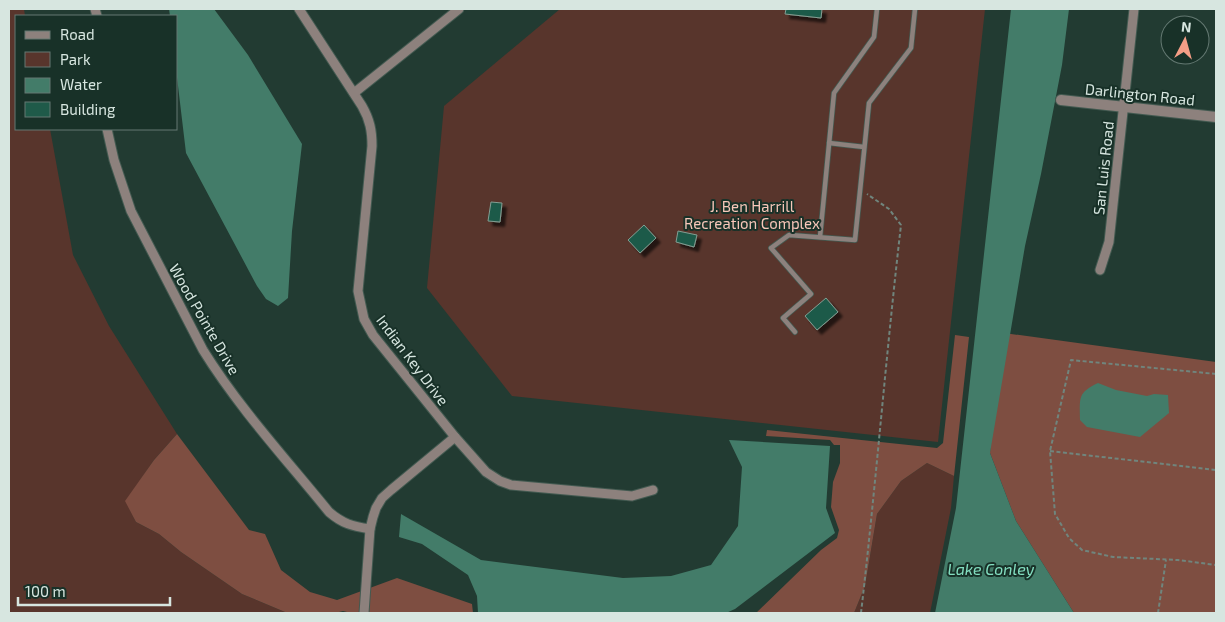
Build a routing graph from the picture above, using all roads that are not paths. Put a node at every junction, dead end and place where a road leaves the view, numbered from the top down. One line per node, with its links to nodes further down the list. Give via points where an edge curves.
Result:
1 (299, 9): 6 (street, Indian Key Drive)
2 (458, 9): 6 (street)
3 (877, 9): 11 (lane, via 874,37 834,93)
4 (915, 9): 12 (lane, via 911,48 869,103)
5 (1134, 9): 8 (street, San Luis Road)
6 (354, 93): 16 (street, Indian Key Drive, via 369,118 372,130 358,277 359,303 373,335)
7 (1061, 100): 8 (street, Darlington Road)
8 (1123, 106): 9 (street, Darlington Road); 14 (street, San Luis Road, via 1108,242)
9 (1216, 117)
10 (107, 130): 18 (street, Wood Pointe Drive, via 131,211 216,370 329,512 350,526)
11 (829, 143): 12 (lane); 13 (lane)
12 (864, 147): 13 (lane, via 856,240)
13 (820, 237): 15 (lane, via 789,234 771,248 811,294 782,318)
14 (1100, 270)
15 (795, 332)
16 (455, 437): 17 (street, Indian Key Drive, via 486,472 511,485 632,496); 18 (street, via 382,498)
17 (653, 490)
18 (370, 529): 19 (street)
19 (364, 613)

